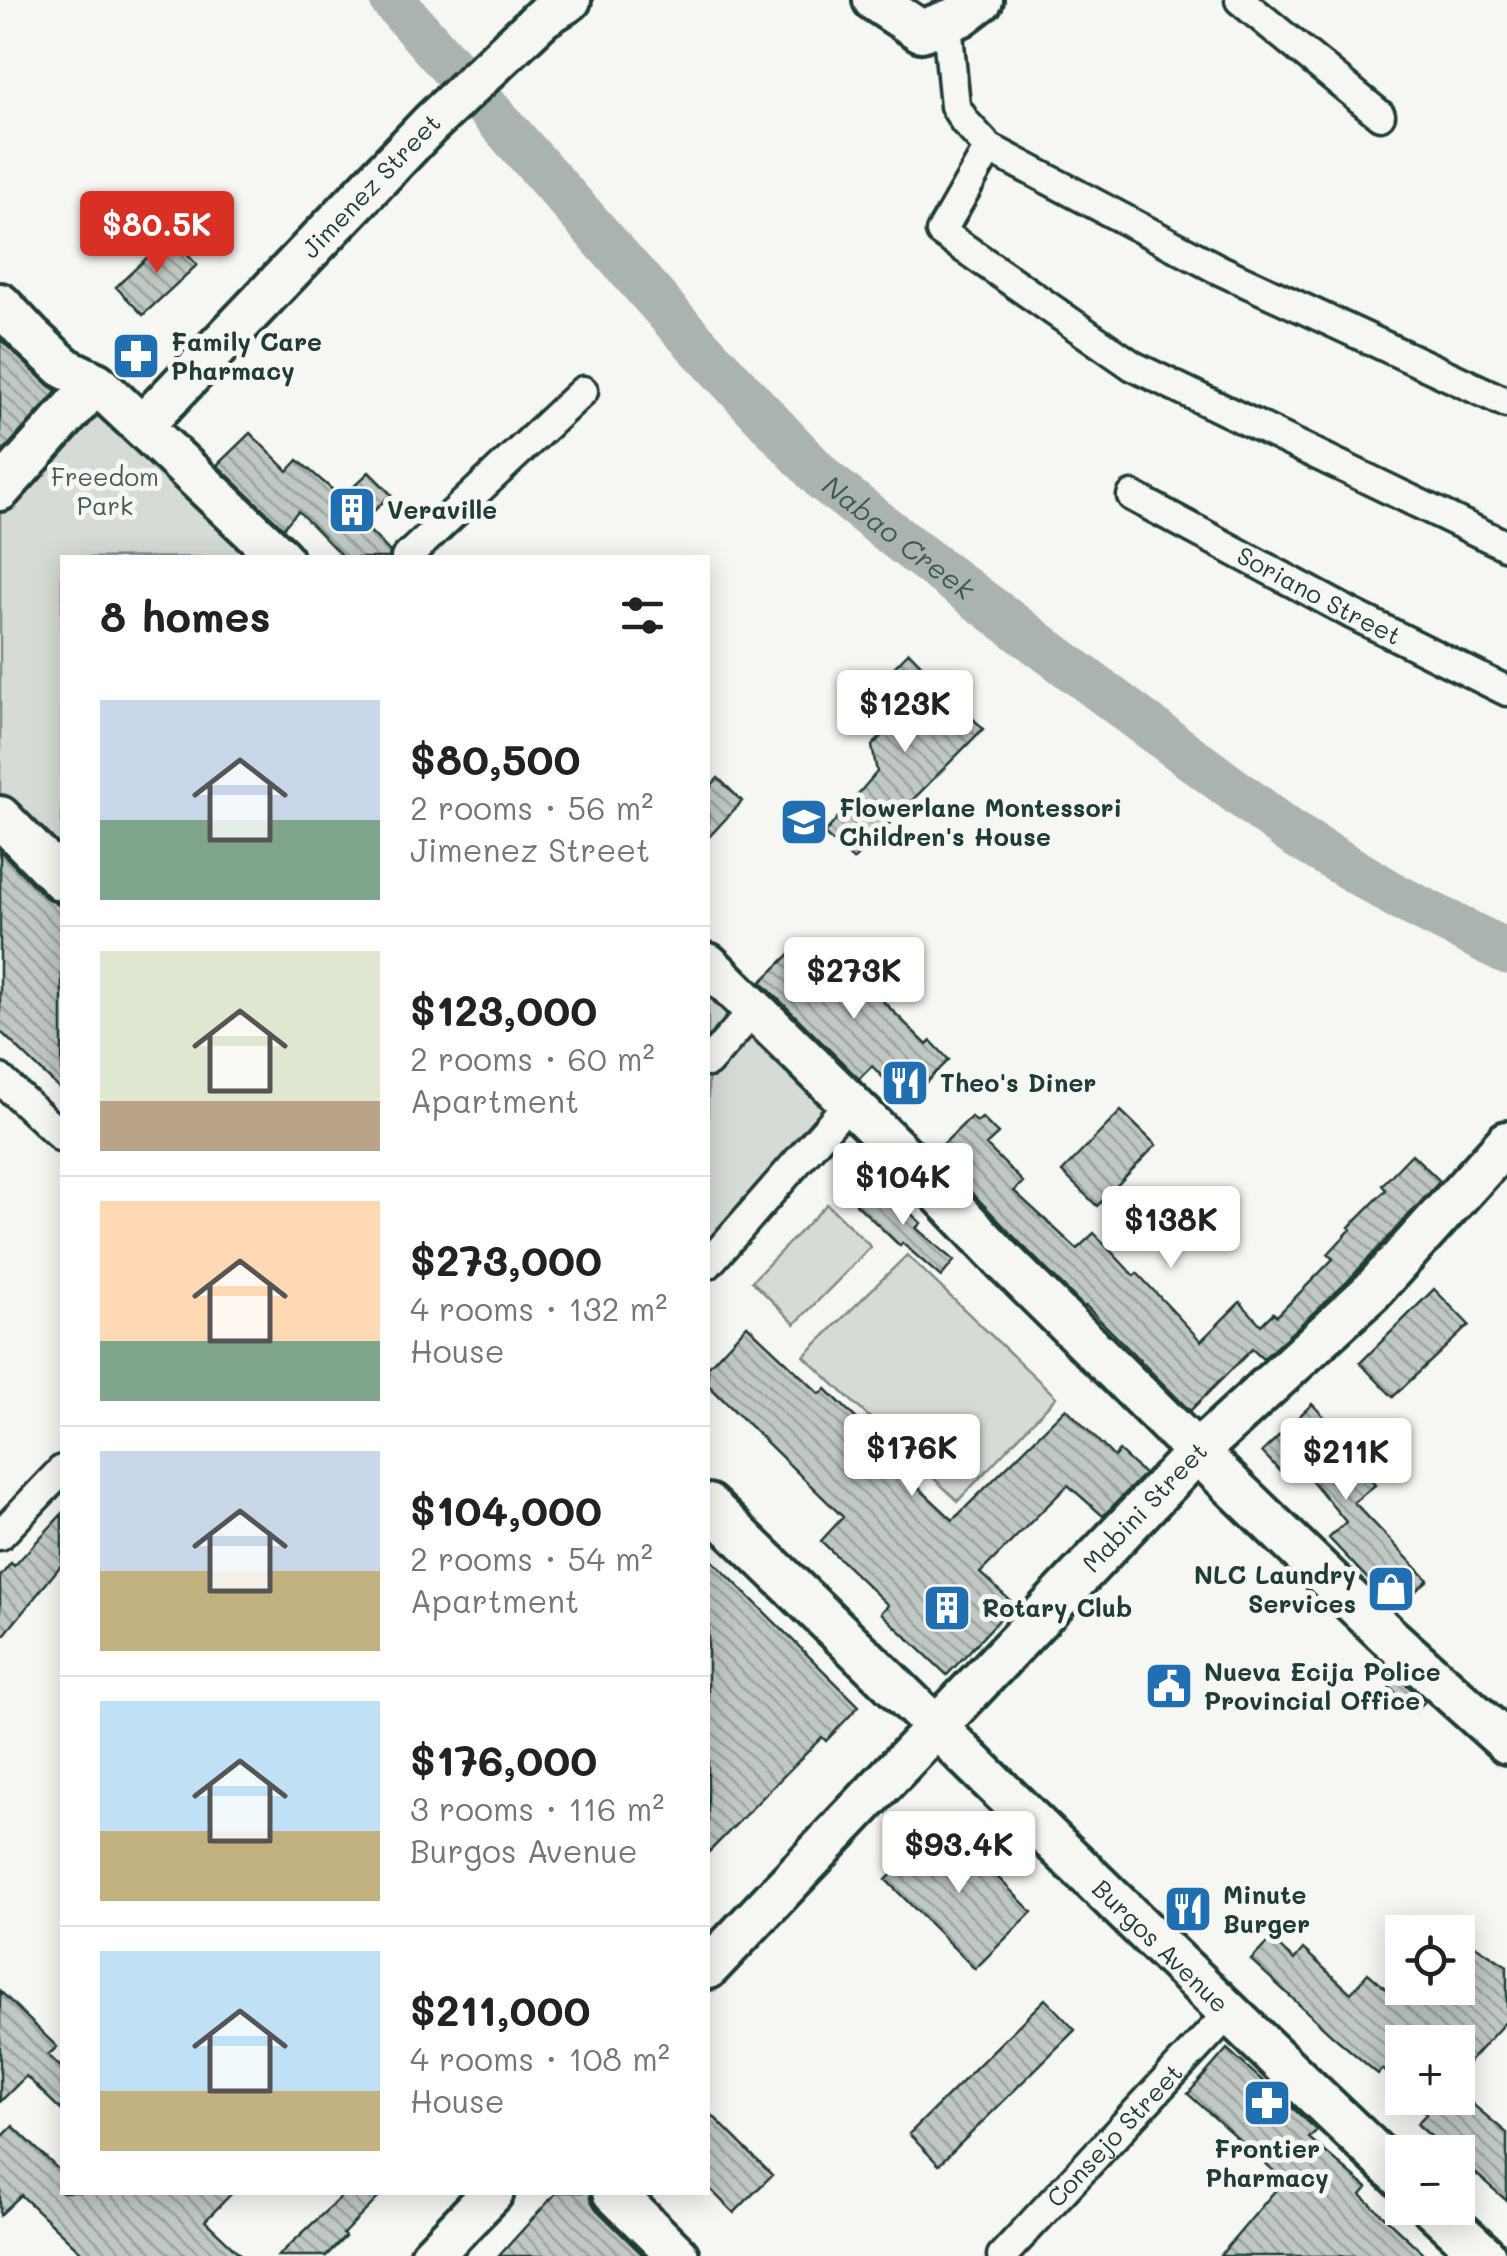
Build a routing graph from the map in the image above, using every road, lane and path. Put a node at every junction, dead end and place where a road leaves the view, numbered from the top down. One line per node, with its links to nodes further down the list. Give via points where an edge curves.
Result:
1 (874, 0): 5 (main road, via 921,31)
2 (982, 0): 5 (main road)
3 (1240, 0): 6 (street)
4 (557, 9): 12 (main road, Jimenez Street, via 430,124)
5 (948, 37): 7 (street, via 955,106)
6 (1380, 115)
7 (989, 148): 11 (street, via 1220,270); 15 (street, via 941,232 1133,366)
8 (0, 304): 9 (main road, via 65,368)
9 (96, 383): 12 (main road); 13 (main road)
10 (583, 391): 17 (street)
11 (1507, 403)
12 (142, 426): 16 (main road)
13 (0, 490)
14 (1132, 496): 18 (street, Soriano Street)
15 (1507, 546)
16 (277, 555)
17 (409, 555)
18 (1507, 691)
19 (0, 817): 20 (main road)
20 (60, 878)
21 (710, 966): 22 (main road)
22 (754, 1009): 23 (street); 25 (main road)
23 (710, 1060)
24 (0, 1079): 26 (street)
25 (848, 1104): 28 (street); 29 (main road)
26 (60, 1135)
27 (1507, 1142): 29 (main road, Mabini Street, via 1372,1291)
28 (710, 1262)
29 (1197, 1452): 33 (main road, Mabini Street); 34 (main road)
30 (60, 1472): 32 (street)
31 (710, 1507): 33 (main road, Burgos Avenue)
32 (0, 1535)
33 (937, 1726): 35 (main road, Mabini Street); 36 (main road, Burgos Avenue)
34 (1507, 1743)
35 (710, 1966)
36 (1228, 2014): 37 (main road, Burgos Avenue); 43 (street, Consejo Street)
37 (1385, 2162)
38 (490, 2195): 41 (main road)
39 (616, 2195): 42 (main road)
40 (1451, 2225): 44 (main road)
41 (431, 2256)
42 (678, 2256)
43 (1002, 2256)
44 (1485, 2256)

